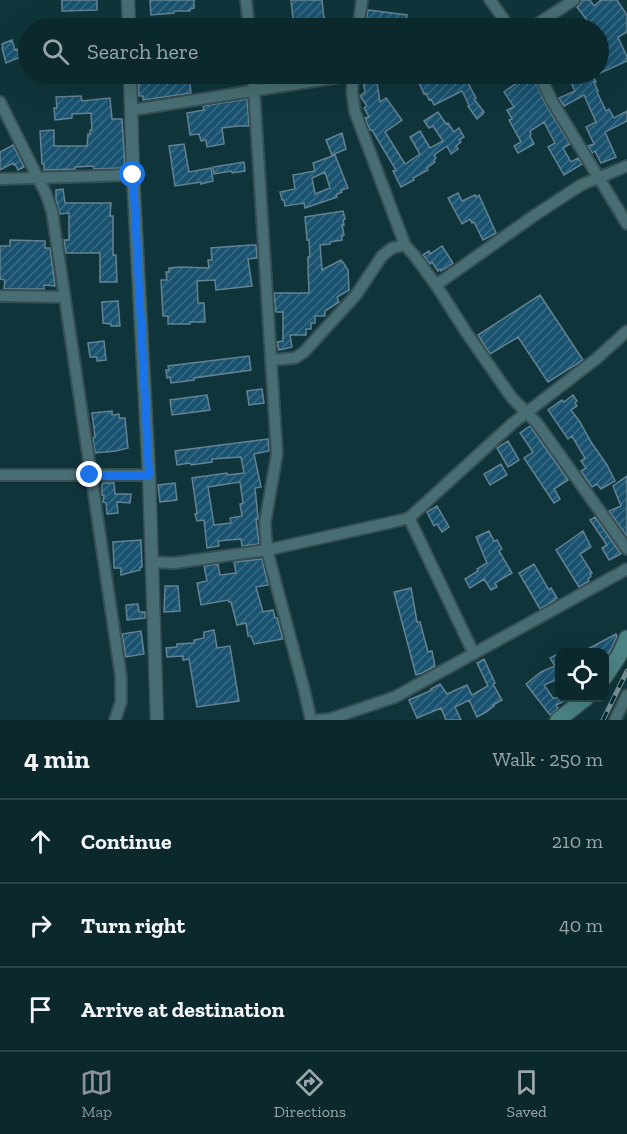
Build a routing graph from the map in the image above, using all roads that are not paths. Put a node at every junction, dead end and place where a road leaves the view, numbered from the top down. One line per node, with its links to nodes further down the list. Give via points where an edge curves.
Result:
1 (128, 0): 6 (street)
2 (246, 0): 7 (street)
3 (362, 0): 8 (street)
4 (490, 0): 9 (street)
5 (574, 0): 10 (street)
6 (129, 18)
7 (248, 18)
8 (359, 18)
9 (503, 18)
10 (546, 18)
11 (131, 84): 18 (street)
12 (255, 84): 16 (street)
13 (292, 84): 16 (street)
14 (353, 84): 25 (street, via 355,112)
15 (544, 84): 21 (street)
16 (255, 90): 18 (street); 30 (street)
17 (0, 102): 22 (street)
18 (132, 111): 20 (street)
19 (627, 166): 21 (street)
20 (133, 175): 22 (street); 34 (street)
21 (598, 177): 24 (street); 26 (street, via 535,214)
22 (37, 178): 23 (street); 28 (street, via 52,211)
23 (0, 179)
24 (627, 224)
25 (405, 245): 26 (street); 30 (street, via 382,256 356,295 304,352 295,358)
26 (436, 285): 31 (street)
27 (0, 297): 28 (street)
28 (64, 297): 33 (street)
29 (627, 331): 31 (street)
30 (272, 360): 37 (street, via 277,454 265,523)
31 (525, 413): 35 (street); 36 (street, via 537,423)
32 (0, 474): 33 (street)
33 (90, 475): 34 (street); 45 (street, via 121,677 121,702)
34 (149, 475): 38 (street)
35 (409, 518): 37 (street); 41 (street)
36 (627, 549)
37 (267, 550): 38 (street); 47 (street)
38 (152, 562): 46 (street)
39 (627, 569): 41 (street)
40 (627, 638): 42 (main road)
41 (474, 654): 48 (street, via 395,697)
42 (609, 671)
43 (627, 695): 50 (street)
44 (580, 702): 49 (main road)
45 (115, 720)
46 (157, 720)
47 (311, 720)
48 (317, 720)
49 (558, 720)
50 (615, 720)

